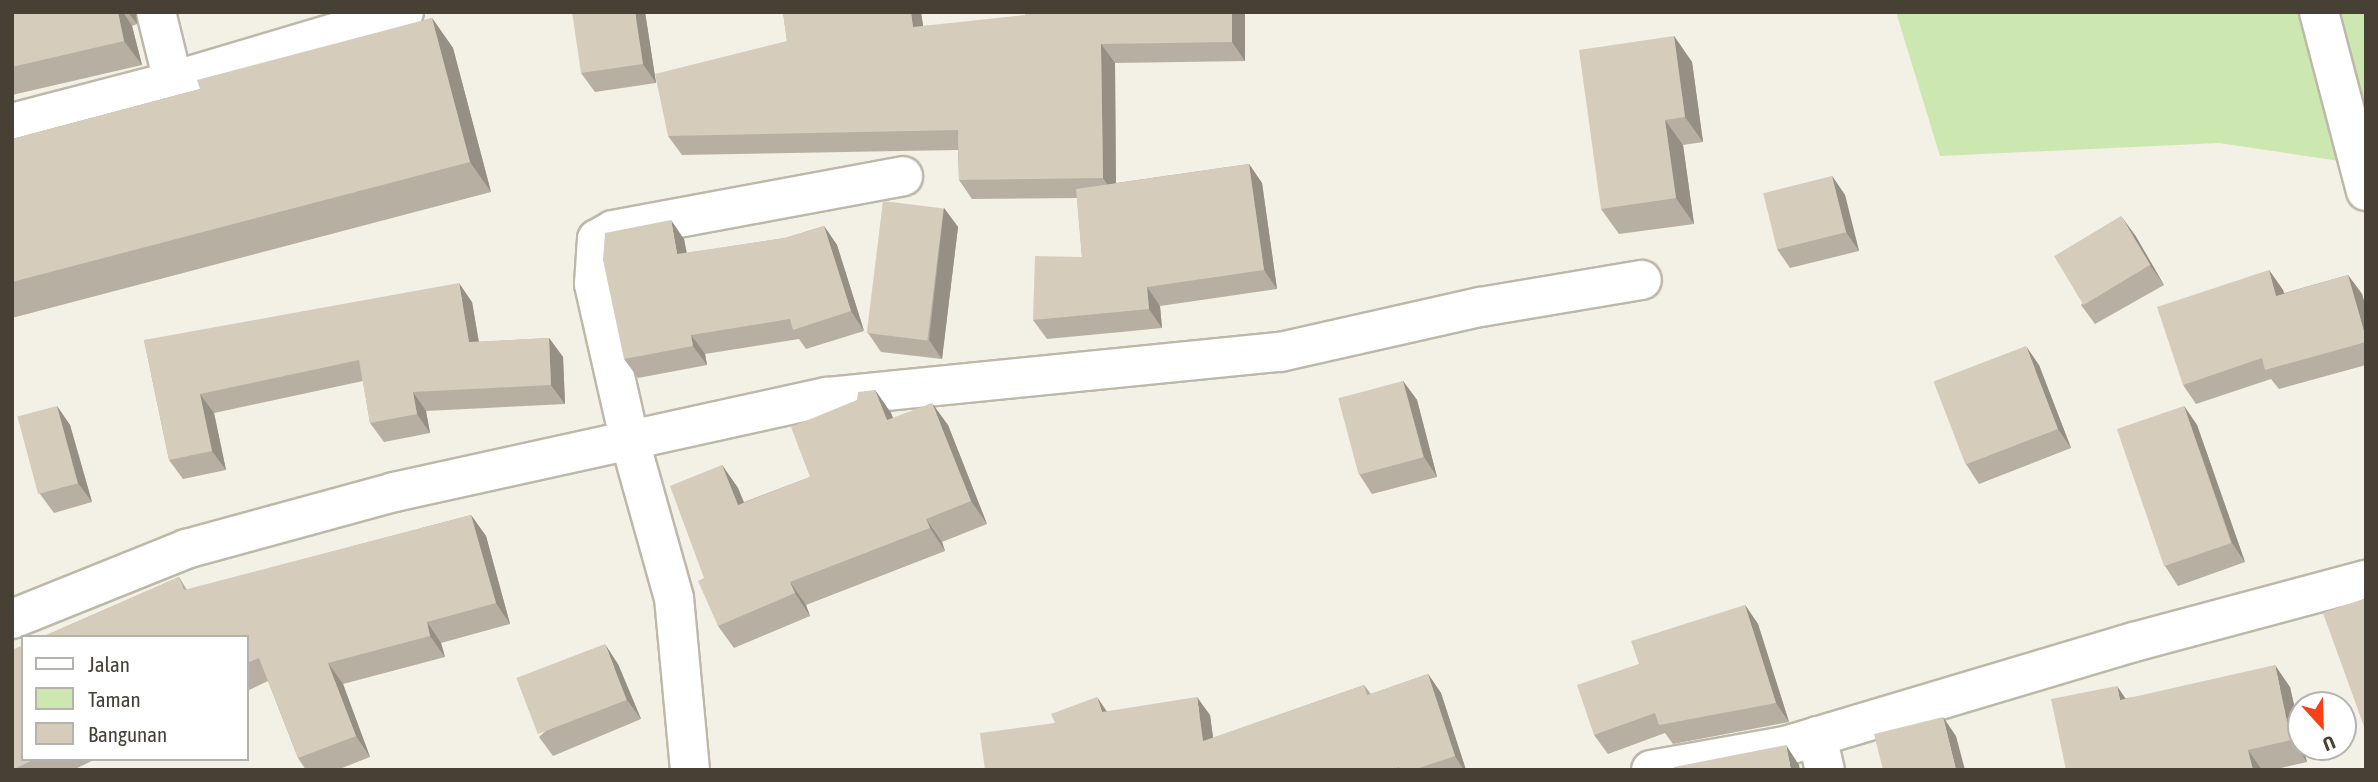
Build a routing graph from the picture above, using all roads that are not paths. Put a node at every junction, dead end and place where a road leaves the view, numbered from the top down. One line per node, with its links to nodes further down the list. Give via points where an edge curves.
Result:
1 (156, 12): 4 (street)
2 (404, 12): 4 (street)
3 (2319, 12): 7 (street)
4 (173, 81): 5 (street)
5 (12, 123)
6 (903, 176): 9 (street, via 613,230 597,239 594,284)
7 (2366, 191)
8 (1643, 280): 9 (street, via 1480,307 1280,352 827,397)
9 (629, 438): 11 (street, via 394,492 186,549); 13 (street, via 674,598)
10 (2366, 580): 12 (street, via 2134,642)
11 (12, 619)
12 (1821, 753): 14 (street)
13 (690, 770)
14 (1651, 770)

